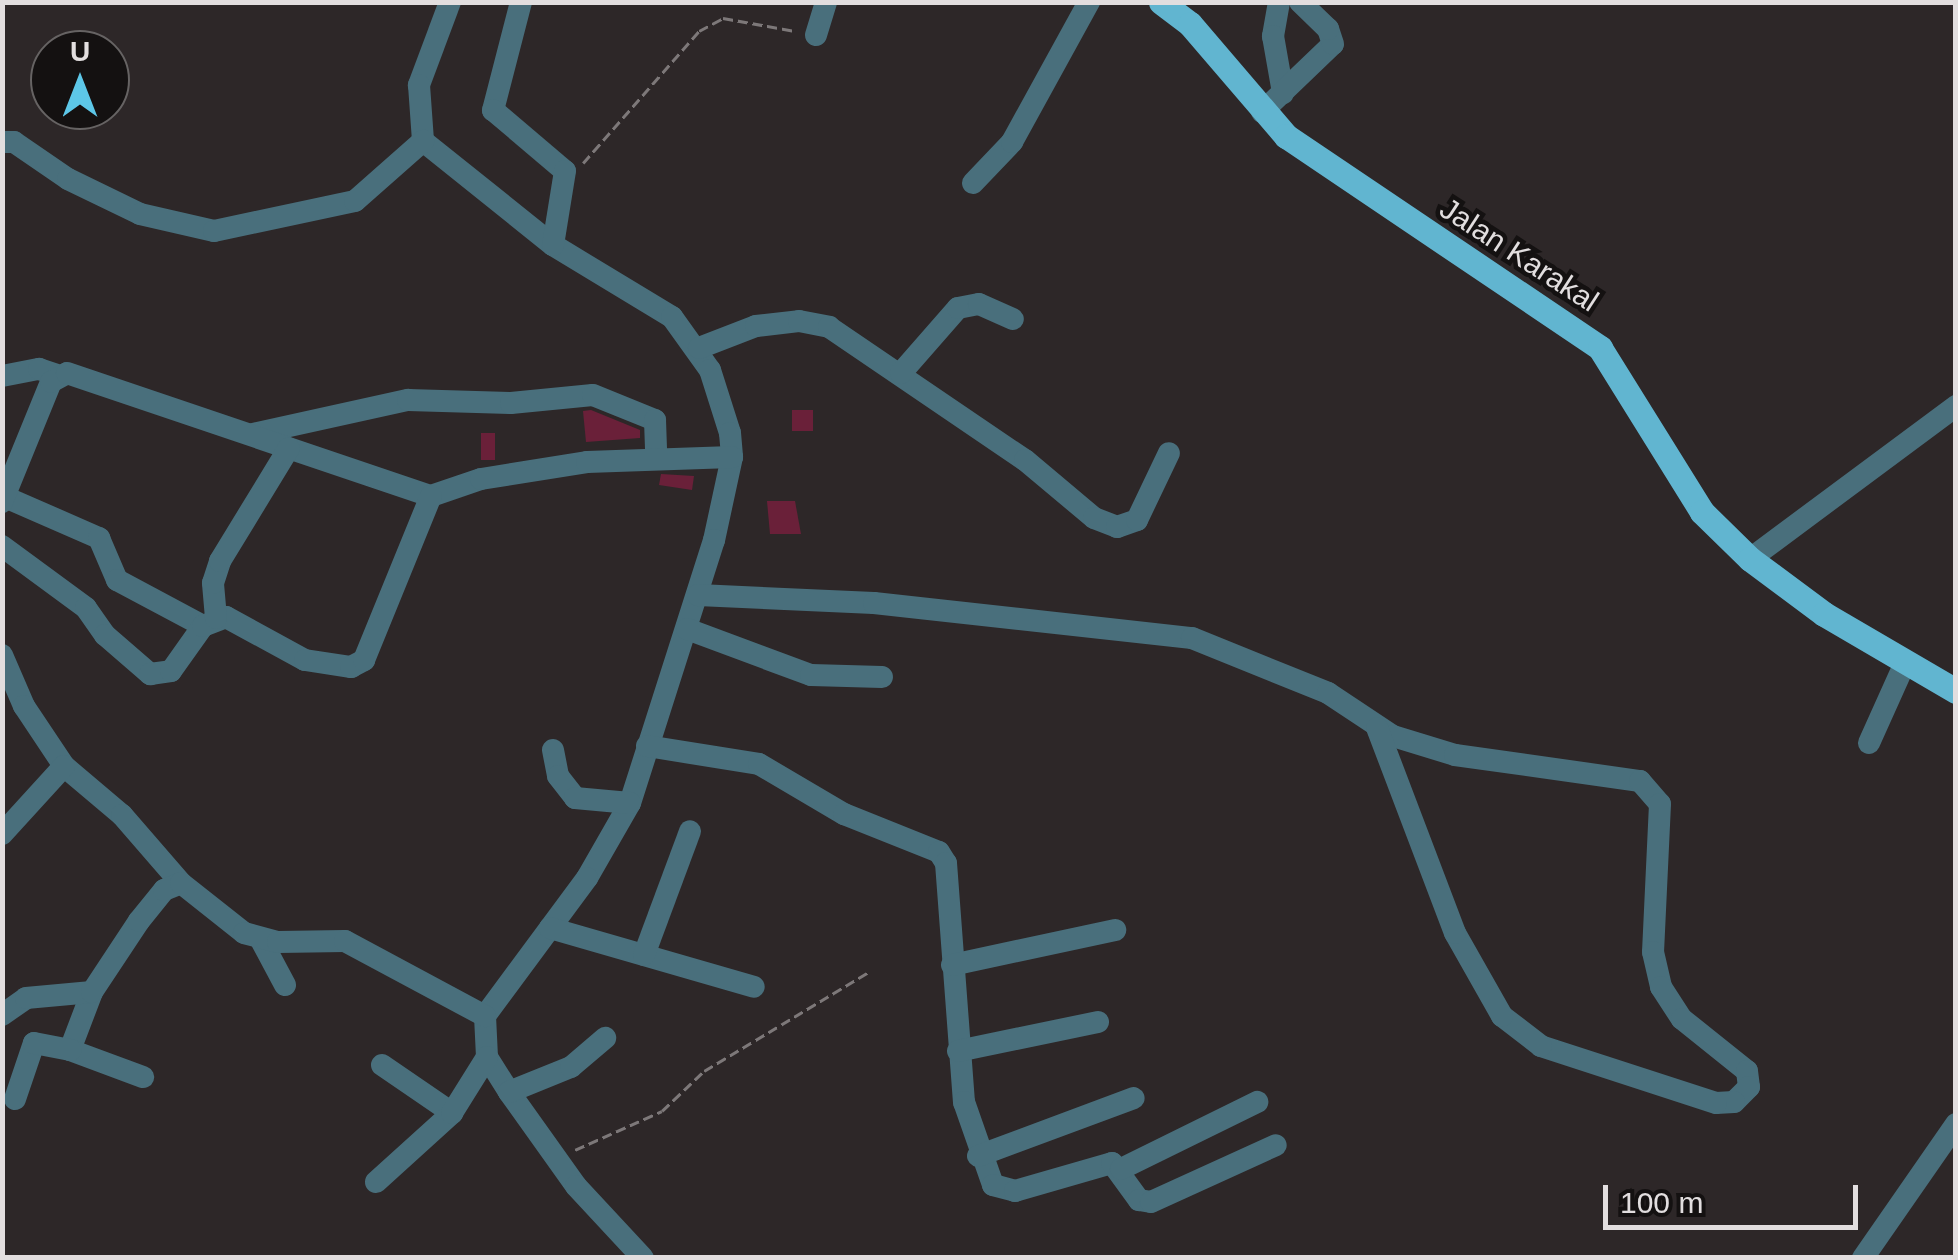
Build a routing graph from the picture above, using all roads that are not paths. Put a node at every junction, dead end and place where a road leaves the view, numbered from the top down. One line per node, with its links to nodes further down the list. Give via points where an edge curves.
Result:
1 (450, 2): 11 (street, via 419,85)
2 (521, 2): 14 (street, via 492,110 560,162 567,183)
3 (826, 2): 8 (street)
4 (1088, 2): 13 (street, via 1012,142)
5 (1162, 2): 10 (main road, Jalan Karakal, via 1190,24)
6 (1279, 2): 9 (street, via 1273,36)
7 (1300, 2): 9 (street, via 1332,44)
8 (816, 35)
9 (1283, 93): 10 (street)
10 (1262, 112): 29 (main road, Jalan Karakal, via 1353,184 1600,348 1702,512)
11 (423, 140): 12 (street, via 355,201 214,231 140,214); 14 (street)
12 (2, 142)
13 (973, 183)
14 (553, 245): 16 (street, via 658,307)
15 (1014, 319): 17 (street, via 979,304 958,308)
16 (699, 348): 17 (street, via 756,326 813,322 850,337); 25 (street, via 727,416)
17 (901, 373): 23 (street, via 1094,518 1118,527 1137,520)
18 (57, 374): 19 (street, via 39,369); 21 (street); 27 (street)
19 (2, 376)
20 (1956, 406): 29 (street)
21 (250, 435): 22 (street); 24 (street, via 408,400 511,403 593,395 656,420)
22 (289, 448): 26 (street); 31 (street, via 220,561)
23 (1169, 453)
24 (656, 457): 25 (street); 26 (street, via 524,471)
25 (732, 457): 30 (street)
26 (431, 496): 31 (street, via 358,666 306,660 236,621)
27 (4, 500): 31 (street, via 99,538 116,580)
28 (2, 546): 31 (street, via 86,608 105,635 150,674 171,670)
29 (1750, 560): 34 (main road, Jalan Karakal)
30 (698, 595): 32 (street); 37 (street, via 874,603 1192,638 1328,693)
31 (210, 622)
32 (687, 629): 35 (street, via 810,675); 39 (street)
33 (2, 654): 41 (street, via 24,706)
34 (1905, 664): 36 (main road, Jalan Karakal); 38 (street)
35 (882, 677)
36 (1956, 691)
37 (1377, 728): 37 (street, via 1455,933 1502,1016 1541,1046 1716,1103 1734,1102 1749,1088 1746,1070 1682,1019 1661,988 1653,952 1660,804 1651,788 1640,781 1456,754)
38 (1870, 743)
39 (647, 746): 42 (street); 50 (street, via 759,764 844,814 939,852 946,862)
40 (553, 750): 42 (street, via 558,776 576,798)
41 (64, 766): 44 (street); 45 (street, via 122,814)
42 (630, 803): 46 (street)
43 (690, 831): 49 (street)
44 (2, 834)
45 (180, 883): 48 (street); 53 (street, via 164,890)
46 (550, 928): 49 (street); 55 (street)
47 (1115, 930): 50 (street)
48 (262, 940): 51 (street); 55 (street, via 344,941)
49 (644, 955): 52 (street)
50 (952, 964): 59 (street)
51 (286, 985)
52 (754, 987)
53 (92, 992): 54 (street, via 26,998); 58 (street)
54 (2, 1015)
55 (485, 1016): 60 (street)
56 (1098, 1022): 59 (street)
57 (605, 1038): 63 (street, via 571,1067)
58 (70, 1050): 62 (street); 65 (street, via 34,1043)
59 (958, 1050): 70 (street)
60 (487, 1057): 63 (street); 67 (street)
61 (382, 1065): 67 (street)
62 (143, 1077)
63 (509, 1092): 73 (street, via 556,1160)
64 (1134, 1098): 70 (street)
65 (15, 1099)
66 (1257, 1102): 71 (street)
67 (452, 1113): 72 (street)
68 (1956, 1124): 74 (street)
69 (1276, 1145): 71 (street, via 1151,1202 1140,1200)
70 (978, 1156): 71 (street, via 994,1185 1014,1191 1102,1164)
71 (1120, 1169)
72 (376, 1182)
73 (643, 1258)
74 (1864, 1258)

